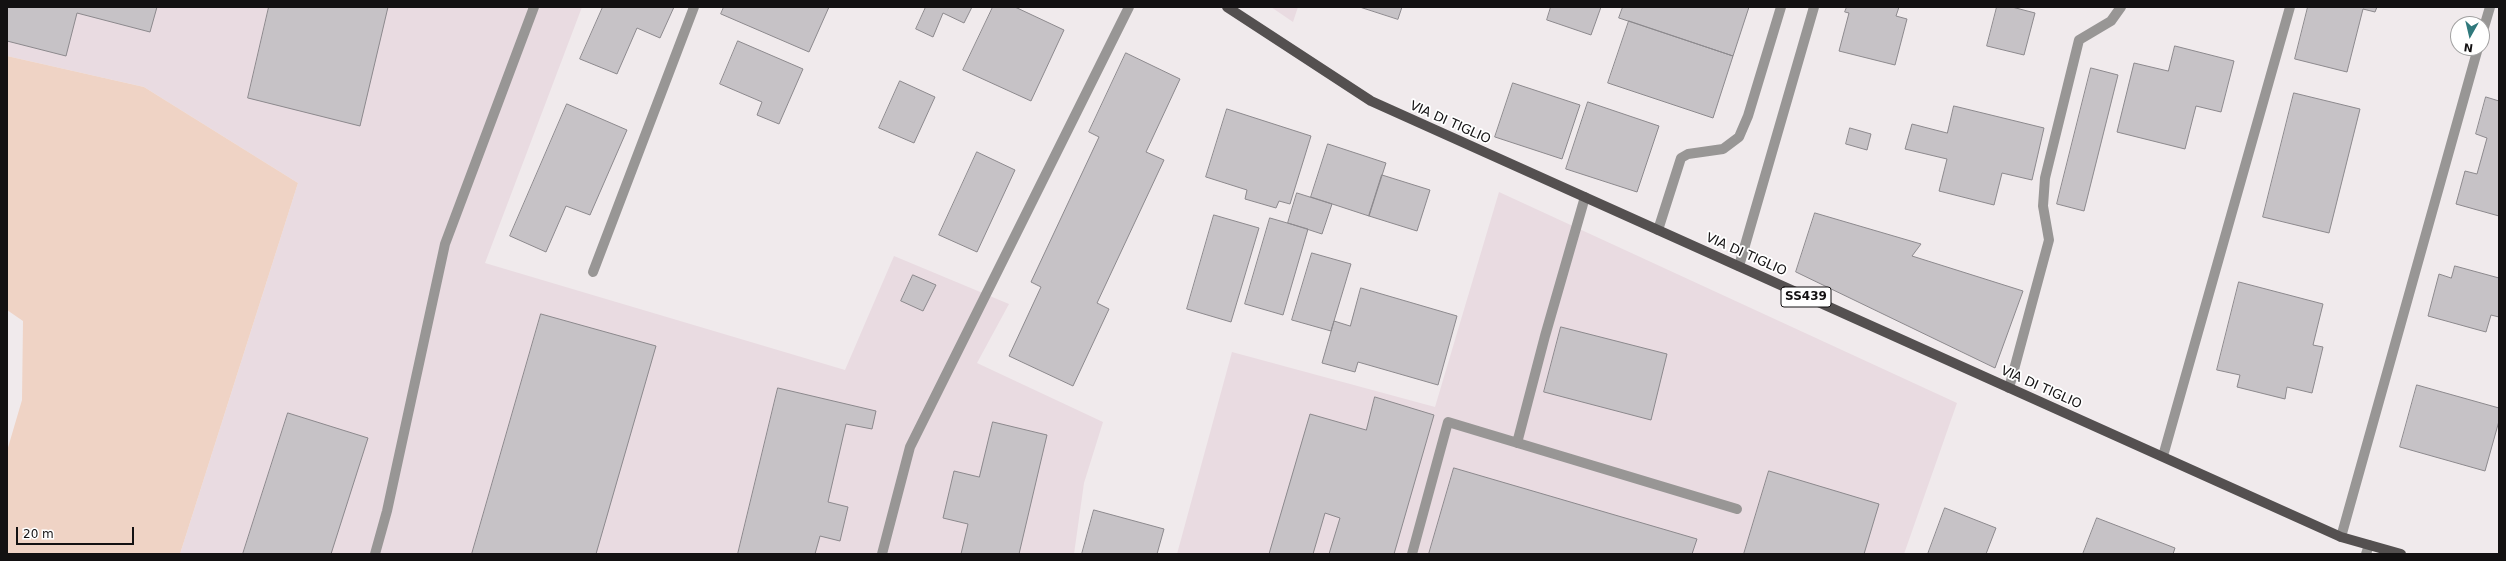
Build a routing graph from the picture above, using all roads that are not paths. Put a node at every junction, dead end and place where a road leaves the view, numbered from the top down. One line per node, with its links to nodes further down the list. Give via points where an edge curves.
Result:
1 (534, 7): 20 (lane, via 445,244 387,510)
2 (694, 7): 13 (lane)
3 (1129, 7): 21 (lane, via 910,447)
4 (1227, 7): 10 (main road, VIA DI TIGLIO / SS439, via 1371,101)
5 (1781, 7): 11 (lane, via 1748,116 1739,137 1723,150 1688,154 1681,158)
6 (1814, 7): 12 (lane)
7 (2121, 7): 14 (lane, via 2111,21 2078,40 2045,178 2043,206 2049,240)
8 (2290, 7): 16 (lane)
9 (2476, 56): 18 (lane)
10 (1585, 197): 11 (main road, VIA DI TIGLIO / SS439); 15 (lane, via 1545,336)
11 (1658, 230): 12 (main road, VIA DI TIGLIO / SS439)
12 (1739, 266): 14 (main road, VIA DI TIGLIO / SS439)
13 (593, 272)
14 (2008, 388): 16 (main road, VIA DI TIGLIO / SS439)
15 (1518, 443): 17 (lane); 22 (lane, via 1448,422)
16 (2163, 456): 18 (main road, VIA DI TIGLIO / SS439)
17 (1736, 510)
18 (2341, 537): 19 (main road, VIA DI TIGLIO / SS439)
19 (2368, 549): 23 (main road, VIA DI TIGLIO / SS439)
20 (375, 554)
21 (882, 554)
22 (1412, 554)
23 (2402, 554)

